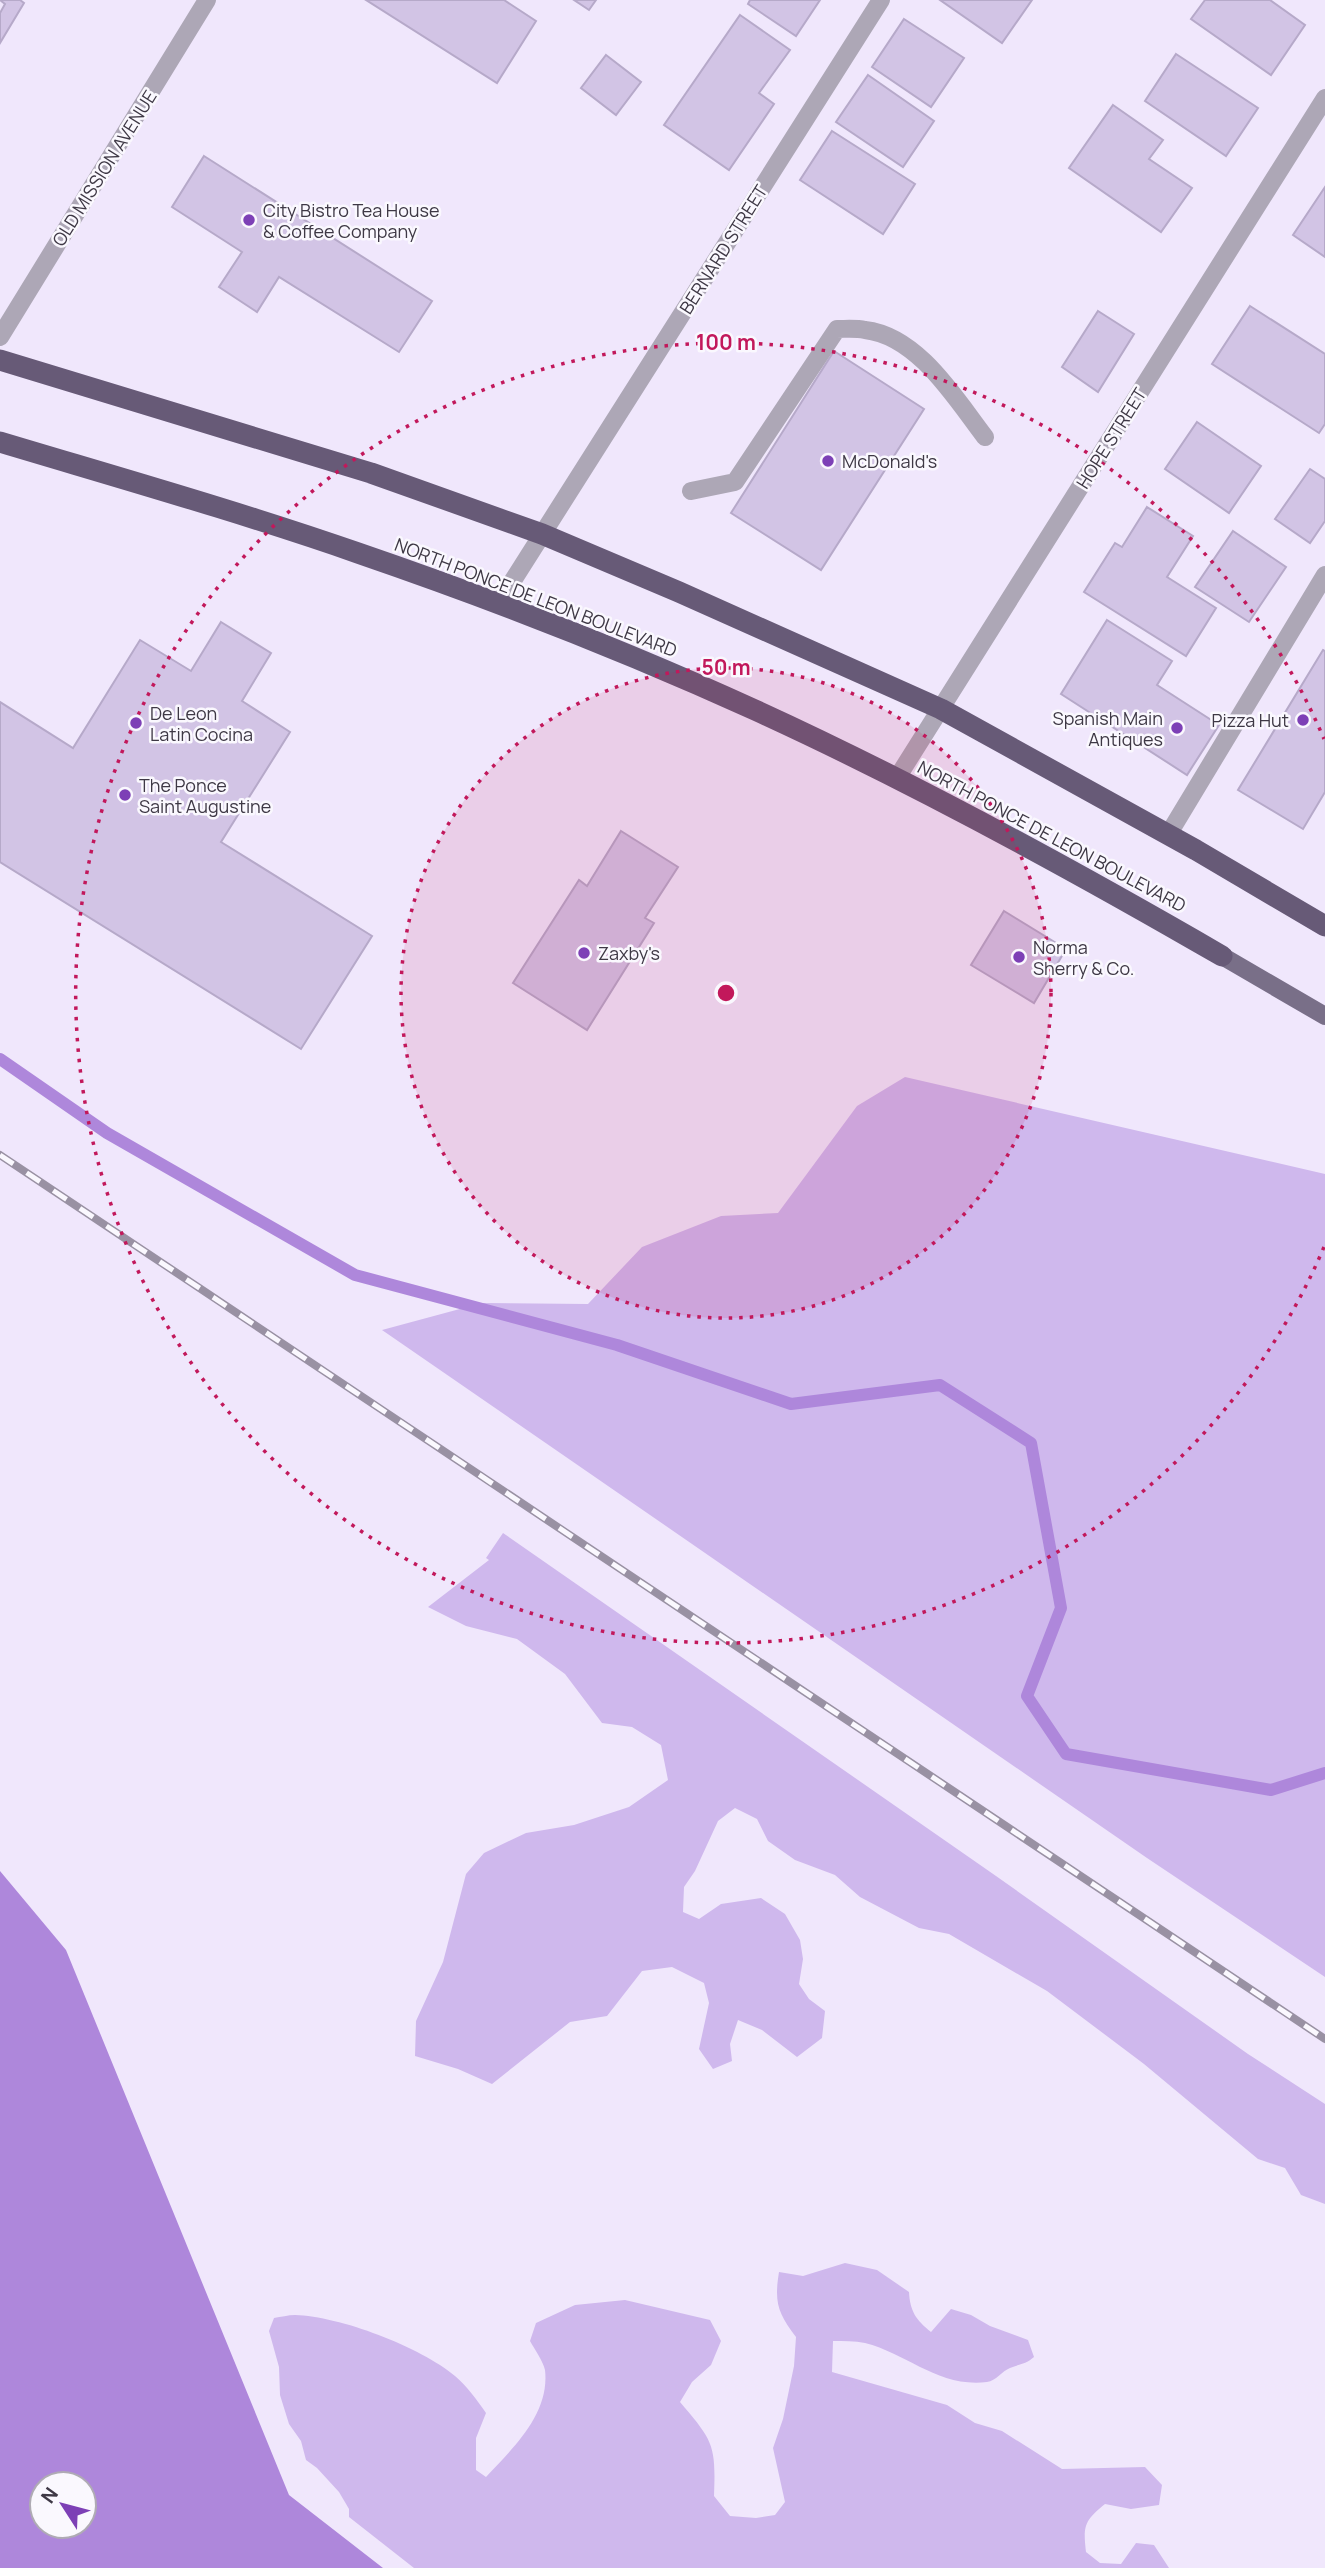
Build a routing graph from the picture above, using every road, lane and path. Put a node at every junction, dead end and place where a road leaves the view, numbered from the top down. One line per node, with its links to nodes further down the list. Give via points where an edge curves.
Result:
1 (207, 0): 4 (street, OLD MISSION AVENUE)
2 (881, 0): 9 (street, BERNARD STREET)
3 (1325, 98): 12 (street, HOPE STREET)
4 (0, 337)
5 (0, 360): 9 (highway, via 358,469)
6 (985, 438): 8 (street, via 933,369 894,339 866,330 837,329 735,482)
7 (0, 442): 11 (highway, NORTH PONCE DE LEON BOULEVARD, via 235,512)
8 (691, 491)
9 (542, 534): 11 (street, BERNARD STREET); 12 (highway)
10 (1325, 575): 14 (street)
11 (498, 604): 13 (highway, NORTH PONCE DE LEON BOULEVARD, via 755,710)
12 (941, 709): 13 (street, HOPE STREET); 14 (highway)
13 (897, 778): 16 (highway, NORTH PONCE DE LEON BOULEVARD)
14 (1168, 835): 15 (highway)
15 (1325, 926)
16 (1222, 956): 17 (main road, NORTH PONCE DE LEON BOULEVARD)
17 (1325, 1017)

